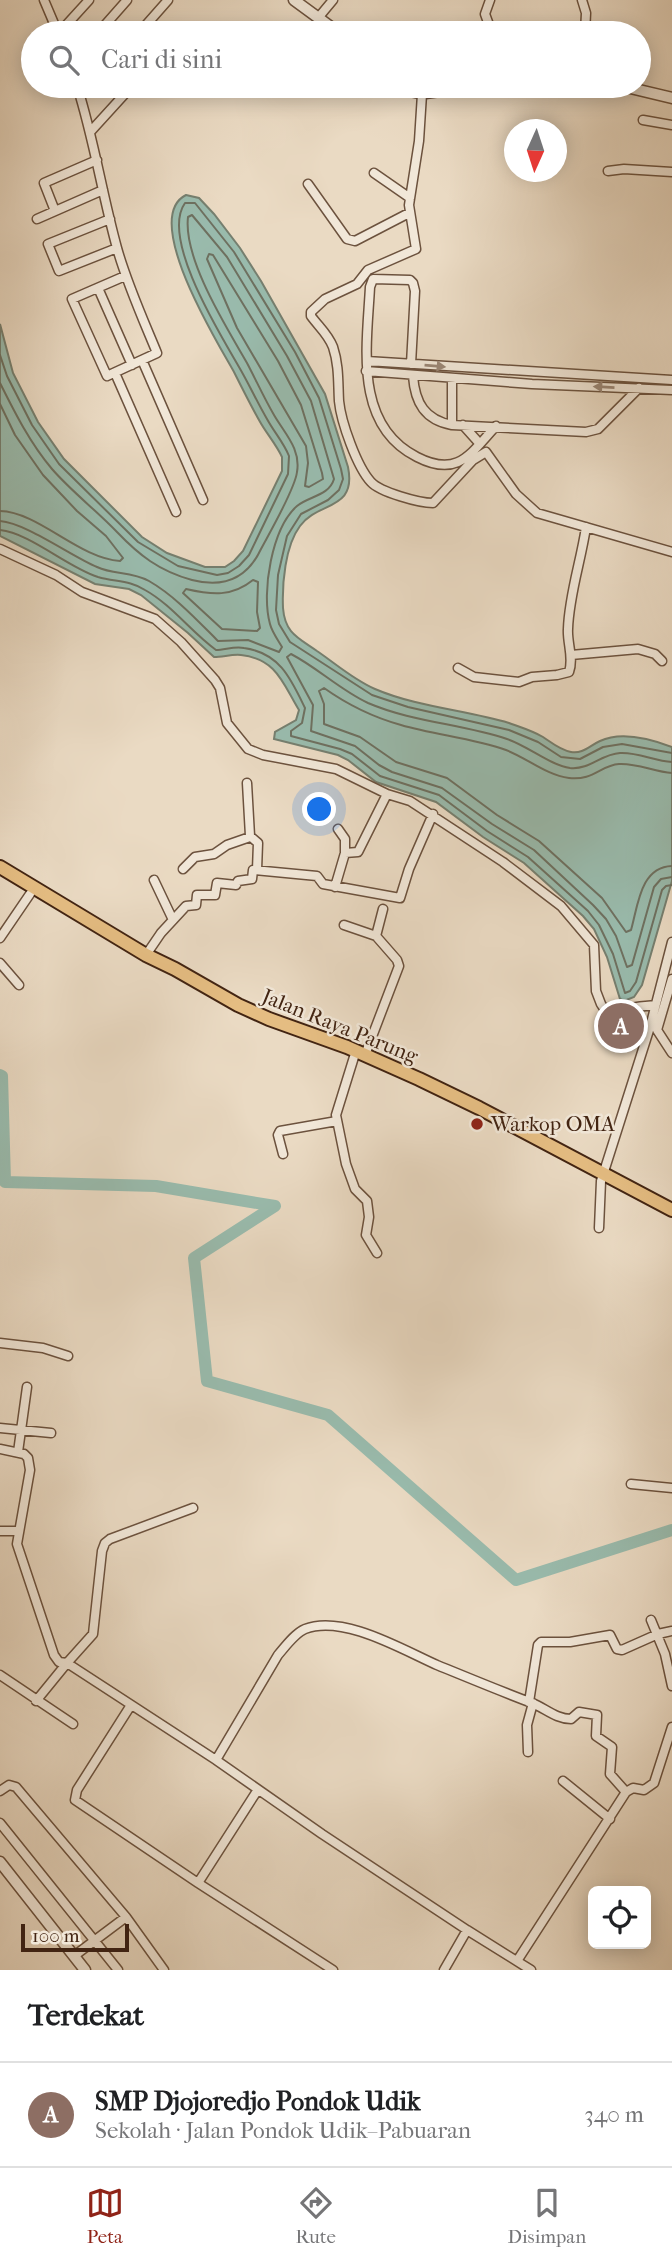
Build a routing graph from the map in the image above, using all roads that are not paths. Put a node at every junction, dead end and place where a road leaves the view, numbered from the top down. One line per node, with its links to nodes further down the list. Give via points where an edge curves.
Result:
1 (89, 0): 11 (street)
2 (127, 0): 12 (street)
3 (168, 0): 13 (street)
4 (333, 0): 9 (street)
5 (490, 0): 15 (street)
6 (582, 0): 16 (street)
7 (45, 1): 10 (street)
8 (296, 1): 9 (street)
9 (318, 18): 14 (street)
10 (53, 21)
11 (69, 21)
12 (109, 21)
13 (150, 21)
14 (322, 21)
15 (488, 21)
16 (586, 21)
17 (651, 93): 21 (street)
18 (81, 98): 24 (street)
19 (121, 98): 24 (street)
20 (422, 98): 31 (street)
21 (672, 98)
22 (643, 120): 23 (street)
23 (672, 124)
24 (90, 131): 25 (street)
25 (97, 160): 30 (street); 32 (street, via 44,183)
26 (608, 171): 27 (street)
27 (672, 172)
28 (374, 173): 31 (street)
29 (308, 184): 33 (street, via 351,241)
30 (103, 190): 32 (street); 35 (street)
31 (410, 198): 33 (street)
32 (55, 211): 34 (street)
33 (410, 213): 57 (street, via 416,249 363,273 356,284 325,299 311,312 333,347 341,408 365,473 382,489 433,503 486,452 530,510)
34 (37, 219)
35 (110, 219): 36 (street); 36 (street, via 48,244 59,271)
36 (117, 247): 37 (street)
37 (125, 276): 38 (street); 39 (street, via 158,353)
38 (98, 288): 42 (street); 44 (street, via 72,299 107,376)
39 (142, 360): 42 (street); 55 (street)
40 (367, 361): 41 (street); 41 (street, via 370,287 377,277 413,283); 43 (street)
41 (411, 364): 47 (street, one-way to 47)
42 (132, 365): 44 (street)
43 (366, 371): 45 (street); 54 (street, via 378,419 391,438 410,453 447,466 461,462)
44 (115, 373): 56 (street)
45 (413, 376): 46 (street); 51 (street, via 416,398 425,413)
46 (453, 379): 49 (street, one-way to 46); 51 (street)
47 (649, 379): 48 (street); 49 (street)
48 (672, 380)
49 (638, 389): 50 (street); 53 (street, via 591,432)
50 (672, 390)
51 (452, 425): 52 (street)
52 (463, 425): 53 (street); 54 (street)
53 (496, 426): 54 (street)
54 (480, 444)
55 (203, 500)
56 (176, 512)
57 (586, 527): 59 (street); 60 (street, via 570,605)
58 (0, 549): 64 (street, via 82,592 145,614 164,626 215,680 227,723 248,749 337,769)
59 (672, 552)
60 (570, 655): 61 (street, via 638,649); 62 (street, via 569,672 519,682 474,677)
61 (662, 661)
62 (458, 668)
63 (247, 783): 67 (street)
64 (387, 794): 65 (street); 68 (street, via 358,852)
65 (433, 814): 74 (street, via 400,898); 86 (street, via 561,906 584,931 594,945 596,991 609,1016)
66 (338, 829): 68 (street, via 345,839)
67 (250, 837): 70 (street, via 214,854 195,857); 71 (street, via 258,843)
68 (345, 853): 74 (street)
69 (0, 867): 82 (highway, Jalan Raya Parung)
70 (183, 869)
71 (257, 870): 74 (street, via 317,876 323,884); 77 (street, via 252,871 252,879 236,885 217,883 215,895 197,895 195,905 187,905)
72 (0, 874): 75 (highway, Jalan Raya Parung)
73 (154, 880): 77 (street)
74 (335, 887)
75 (30, 894): 80 (street); 88 (highway, Jalan Raya Parung, via 230,1007 270,1026)
76 (383, 909): 79 (street)
77 (173, 920): 82 (street)
78 (344, 925): 79 (street)
79 (376, 936): 88 (street, via 399,966)
80 (0, 938)
81 (672, 942): 86 (street)
82 (146, 955): 88 (highway, Jalan Raya Parung, via 238,1005)
83 (0, 963): 85 (street)
84 (672, 979): 87 (street, via 657,1030)
85 (19, 985)
86 (655, 1005): 91 (street)
87 (672, 1053)
88 (359, 1056): 89 (street, via 337,1108); 91 (highway, Jalan Raya Parung, via 479,1108)
89 (337, 1121): 90 (street, via 280,1131); 95 (street, via 355,1189 367,1201 366,1235)
90 (283, 1154)
91 (602, 1178): 92 (highway, Jalan Raya Parung); 93 (highway, Jalan Raya Parung); 94 (street)
92 (672, 1210)
93 (672, 1217)
94 (599, 1228)
95 (377, 1253)
96 (0, 1343): 97 (street)
97 (68, 1356)
98 (27, 1387): 100 (street)
99 (0, 1428): 100 (street)
100 (20, 1430): 101 (street); 103 (street)
101 (51, 1433)
102 (0, 1449): 103 (street)
103 (18, 1452): 108 (street, via 28,1458 30,1470)
104 (631, 1484): 105 (street)
105 (672, 1488)
106 (193, 1508): 112 (street, via 105,1543 93,1634)
107 (0, 1531): 108 (street)
108 (18, 1531): 112 (street, via 19,1553 54,1655)
109 (651, 1620): 111 (street)
110 (672, 1630): 111 (street)
111 (658, 1634): 114 (street); 116 (street, via 622,1650 610,1635 541,1642)
112 (67, 1663): 115 (street); 117 (street)
113 (0, 1675): 115 (street)
114 (672, 1686)
115 (36, 1701): 118 (street)
116 (531, 1703): 120 (street); 121 (street, via 369,1634 332,1626 304,1629 278,1655); 125 (street, via 567,1720 579,1712 597,1715 596,1736 612,1747 610,1774)
117 (131, 1705): 121 (street); 129 (street, via 75,1800)
118 (72, 1724)
119 (672, 1727): 125 (street, via 654,1783 644,1790)
120 (528, 1752)
121 (216, 1760): 124 (street)
122 (563, 1782): 126 (street)
123 (0, 1791): 130 (street, via 9,1785 16,1787)
124 (257, 1791): 129 (street); 131 (street)
125 (626, 1791): 126 (street)
126 (610, 1819): 134 (street)
127 (0, 1823): 132 (street)
128 (0, 1862): 133 (street)
129 (198, 1883): 138 (street)
130 (127, 1917): 132 (street); 137 (street)
131 (467, 1930): 134 (street); 139 (street)
132 (96, 1940): 133 (street); 136 (street)
133 (74, 1956): 135 (street)
134 (517, 1961): 140 (street)
135 (85, 1970)
136 (118, 1970)
137 (164, 1970)
138 (332, 1970)
139 (444, 1970)
140 (531, 1970)

